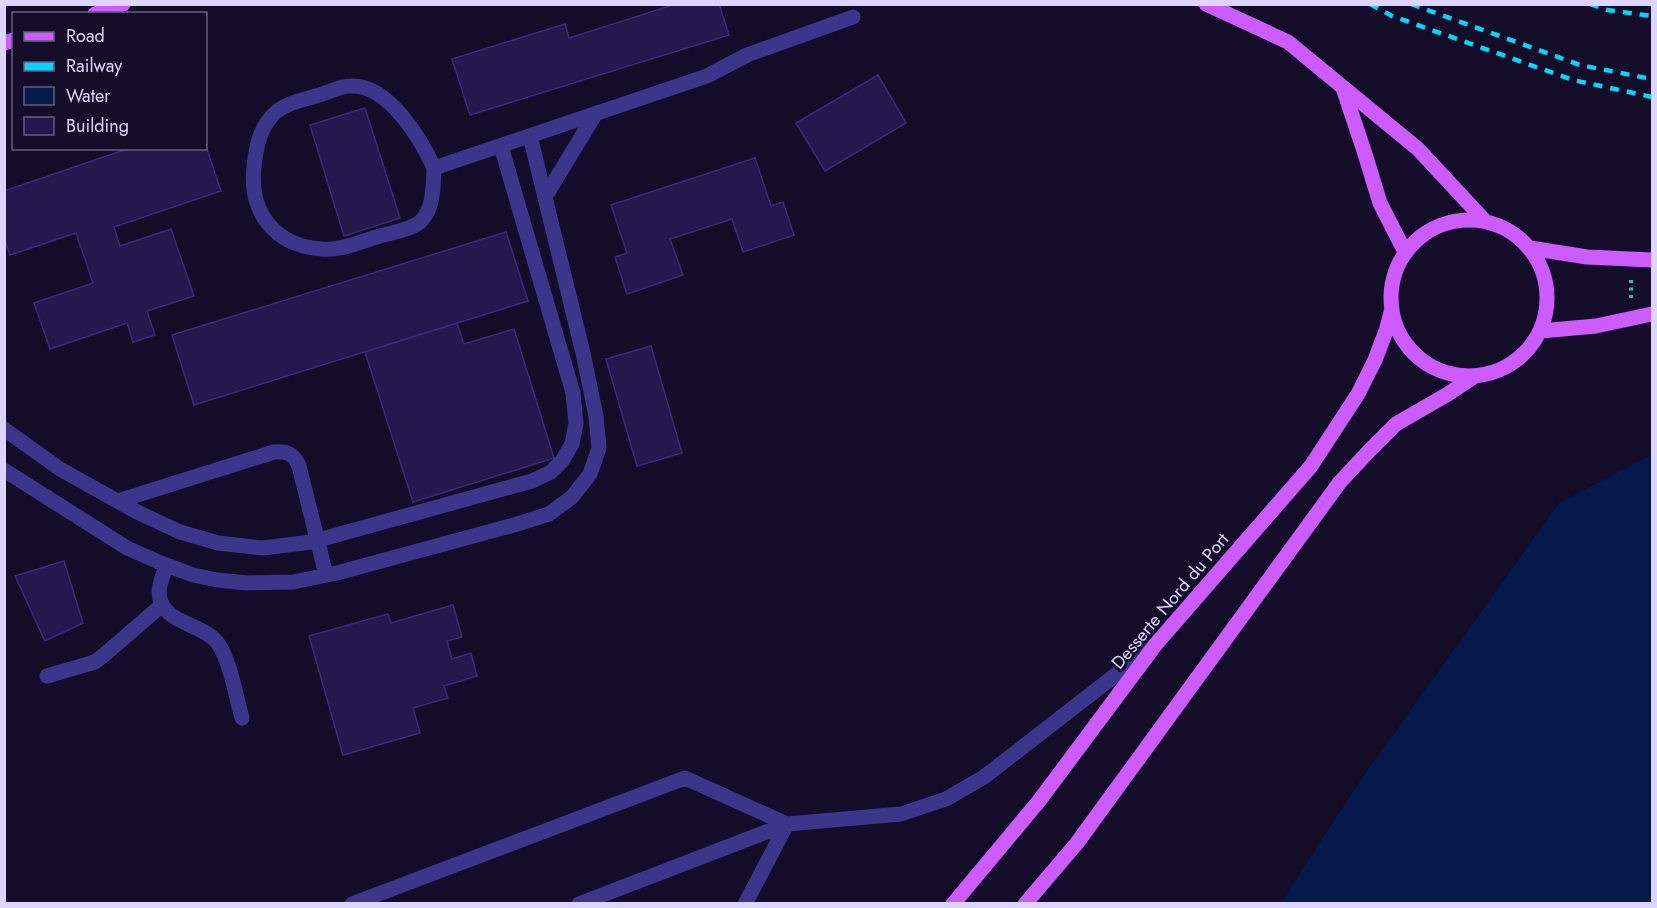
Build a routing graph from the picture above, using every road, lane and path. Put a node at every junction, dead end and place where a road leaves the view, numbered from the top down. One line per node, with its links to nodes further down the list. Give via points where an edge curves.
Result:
1 (123, 4): 3 (main road)
2 (1206, 4): 5 (main road, via 1288,42)
3 (101, 12)
4 (853, 17): 6 (lane, via 747,56 707,76)
5 (1343, 88): 11 (main road, via 1418,149); 13 (main road, via 1380,203)
6 (596, 113): 7 (lane); 10 (lane)
7 (530, 136): 8 (lane); 10 (lane)
8 (501, 146): 9 (lane); 22 (lane)
9 (434, 168): 9 (lane, via 408,123 388,102 365,87 350,86 288,104 272,116 260,133 255,156 255,198 262,217 291,242 338,248 418,224 427,212)
10 (545, 197): 21 (lane)
11 (1485, 221): 12 (main road, via 1502,226); 13 (main road, via 1467,219 1441,225)
12 (1530, 248): 14 (main road); 19 (main road, via 1546,279 1548,297)
13 (1405, 252): 16 (main road, via 1391,289)
14 (1630, 260): 15 (main road); 18 (path)
15 (1653, 260)
16 (1392, 309): 20 (main road, via 1397,328 1420,359 1456,375); 30 (main road, Desserte Nord du Port, via 1366,379 1311,466)
17 (1653, 314): 18 (main road)
18 (1631, 318): 19 (main road)
19 (1541, 331): 20 (main road, via 1521,357 1492,373)
20 (1475, 376): 38 (main road, via 1396,424 1340,482 1077,843)
21 (590, 387): 22 (lane); 28 (lane, via 600,448 590,474 572,497 549,514)
22 (573, 393): 26 (lane, via 576,424 572,444 551,472 532,481)
23 (4, 429): 25 (lane, via 60,469)
24 (4, 470): 27 (lane, via 127,548)
25 (117, 501): 26 (lane, via 180,532 218,543 263,548); 26 (lane, via 282,451 290,453 299,466)
26 (318, 540): 28 (lane)
27 (166, 565): 28 (lane, via 193,575 248,583 293,582); 29 (lane, via 159,591)
28 (326, 576)
29 (162, 605): 31 (lane, via 95,662); 32 (lane, via 171,616 216,641 225,658)
30 (1156, 644): 33 (lane, via 984,777 946,799 901,814); 37 (main road, Desserte Nord du Port, via 1039,801)
31 (47, 676)
32 (242, 718)
33 (787, 824): 34 (lane, via 684,778); 35 (lane); 36 (lane)
34 (352, 903)
35 (579, 903)
36 (745, 903)
37 (953, 903)
38 (1025, 903)

